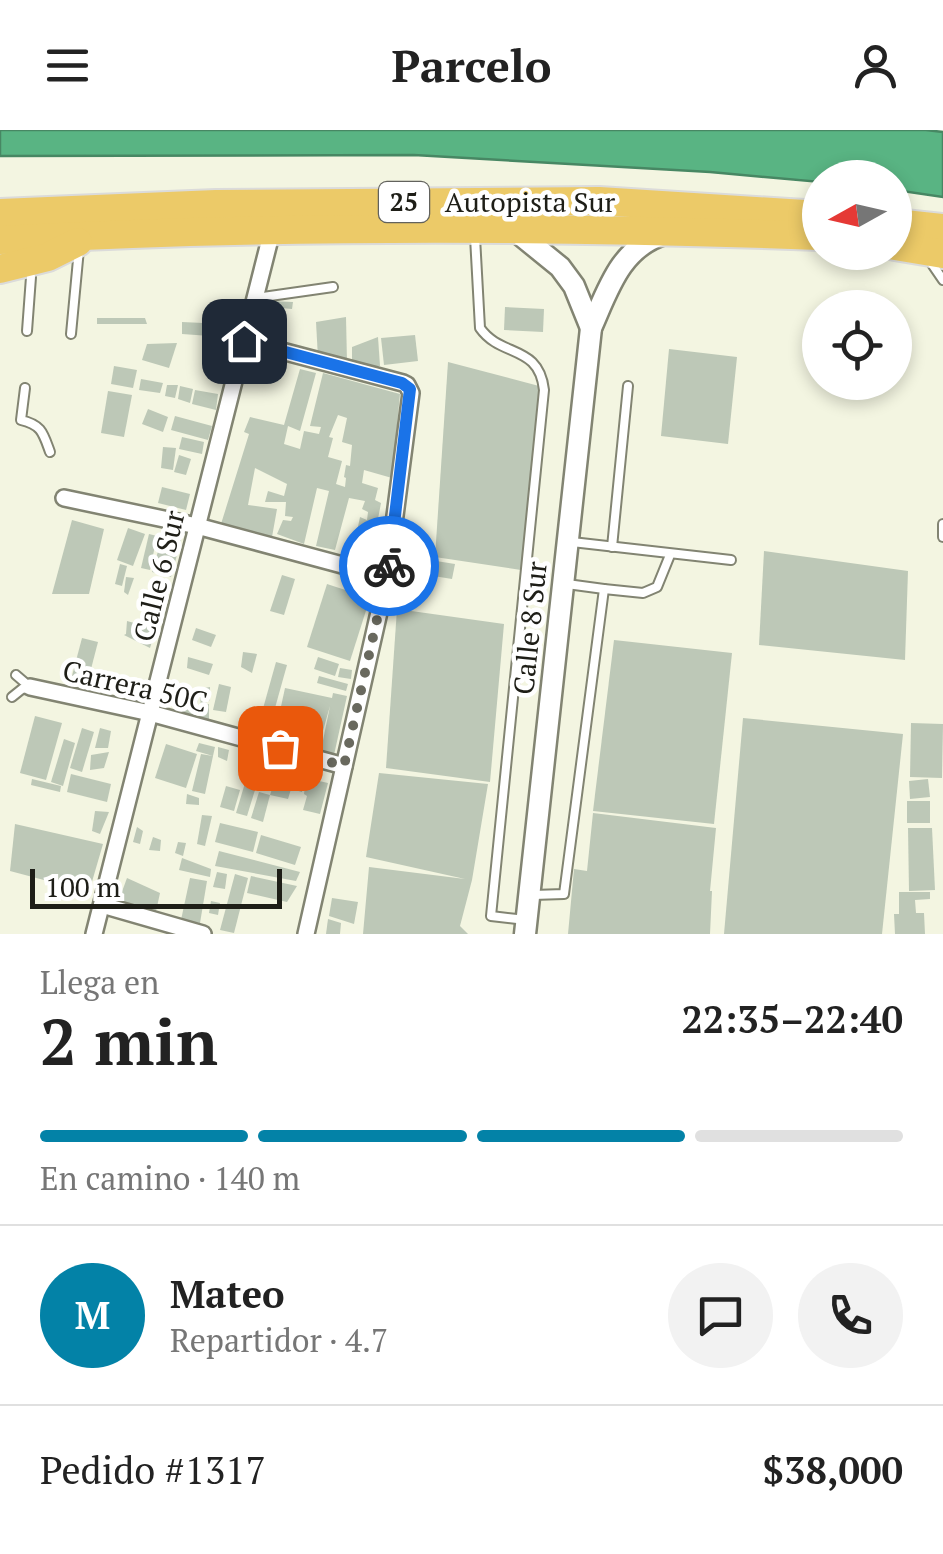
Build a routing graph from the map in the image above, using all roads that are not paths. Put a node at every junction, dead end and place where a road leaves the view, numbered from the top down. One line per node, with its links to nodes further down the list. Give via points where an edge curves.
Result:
1 (598, 201): 2 (highway, Autopista Sur / 25, via 216,204); 3 (highway, Autopista Sur / 25); 9 (highway)
2 (0, 214)
3 (802, 214)
4 (474, 228): 5 (highway, Autopista Sur / 25); 6 (highway, Autopista Sur / 25); 46 (lane, via 480,328 536,364 544,390 491,916)
5 (512, 228): 7 (highway, Autopista Sur / 25); 21 (street, Calle 8 Sur, via 560,268)
6 (272, 230): 11 (highway, Autopista Sur / 25); 20 (street, Calle 6 Sur)
7 (675, 230): 10 (highway, Autopista Sur / 25); 21 (street, Calle 8 Sur, via 649,239 620,265)
8 (912, 231): 13 (highway)
9 (802, 232)
10 (802, 234)
11 (88, 238): 12 (highway, Autopista Sur / 25); 15 (highway); 23 (lane)
12 (0, 240)
13 (939, 244): 14 (highway); 17 (lane, via 933,267)
14 (912, 245)
15 (40, 267): 16 (highway); 18 (highway); 22 (lane)
16 (0, 269)
17 (943, 280)
18 (0, 286)
19 (333, 287): 20 (lane)
20 (256, 298): 24 (street, Calle 6 Sur)
21 (590, 328): 32 (street, Calle 8 Sur)
22 (28, 331)
23 (71, 334)
24 (244, 341): 30 (street, Calle 6 Sur); 36 (street, via 407,385)
25 (628, 386): 33 (lane)
26 (25, 388): 27 (lane, via 21,420 35,424)
27 (50, 452)
28 (64, 498): 30 (street)
29 (943, 524): 31 (lane)
30 (198, 526): 36 (street); 42 (street, Calle 6 Sur)
31 (943, 537)
32 (568, 542): 33 (lane); 37 (street, Calle 8 Sur)
33 (612, 546): 34 (lane)
34 (670, 555): 35 (lane); 38 (lane, via 657,587 643,593)
35 (731, 560)
36 (388, 577): 43 (street)
37 (563, 584): 38 (lane); 44 (street, Calle 8 Sur)
38 (604, 589): 44 (lane, via 564,894)
39 (16, 674): 40 (lane)
40 (30, 687): 41 (lane); 42 (street, Carrera 50C)
41 (12, 697)
42 (150, 713): 43 (street, Carrera 50C); 45 (street, Calle 6 Sur)
43 (344, 766): 49 (street)
44 (529, 894): 46 (street, Calle 8 Sur)
45 (102, 905): 47 (street, Calle 6 Sur); 48 (street)
46 (526, 927)
47 (94, 934)
48 (203, 934)
49 (306, 934)

